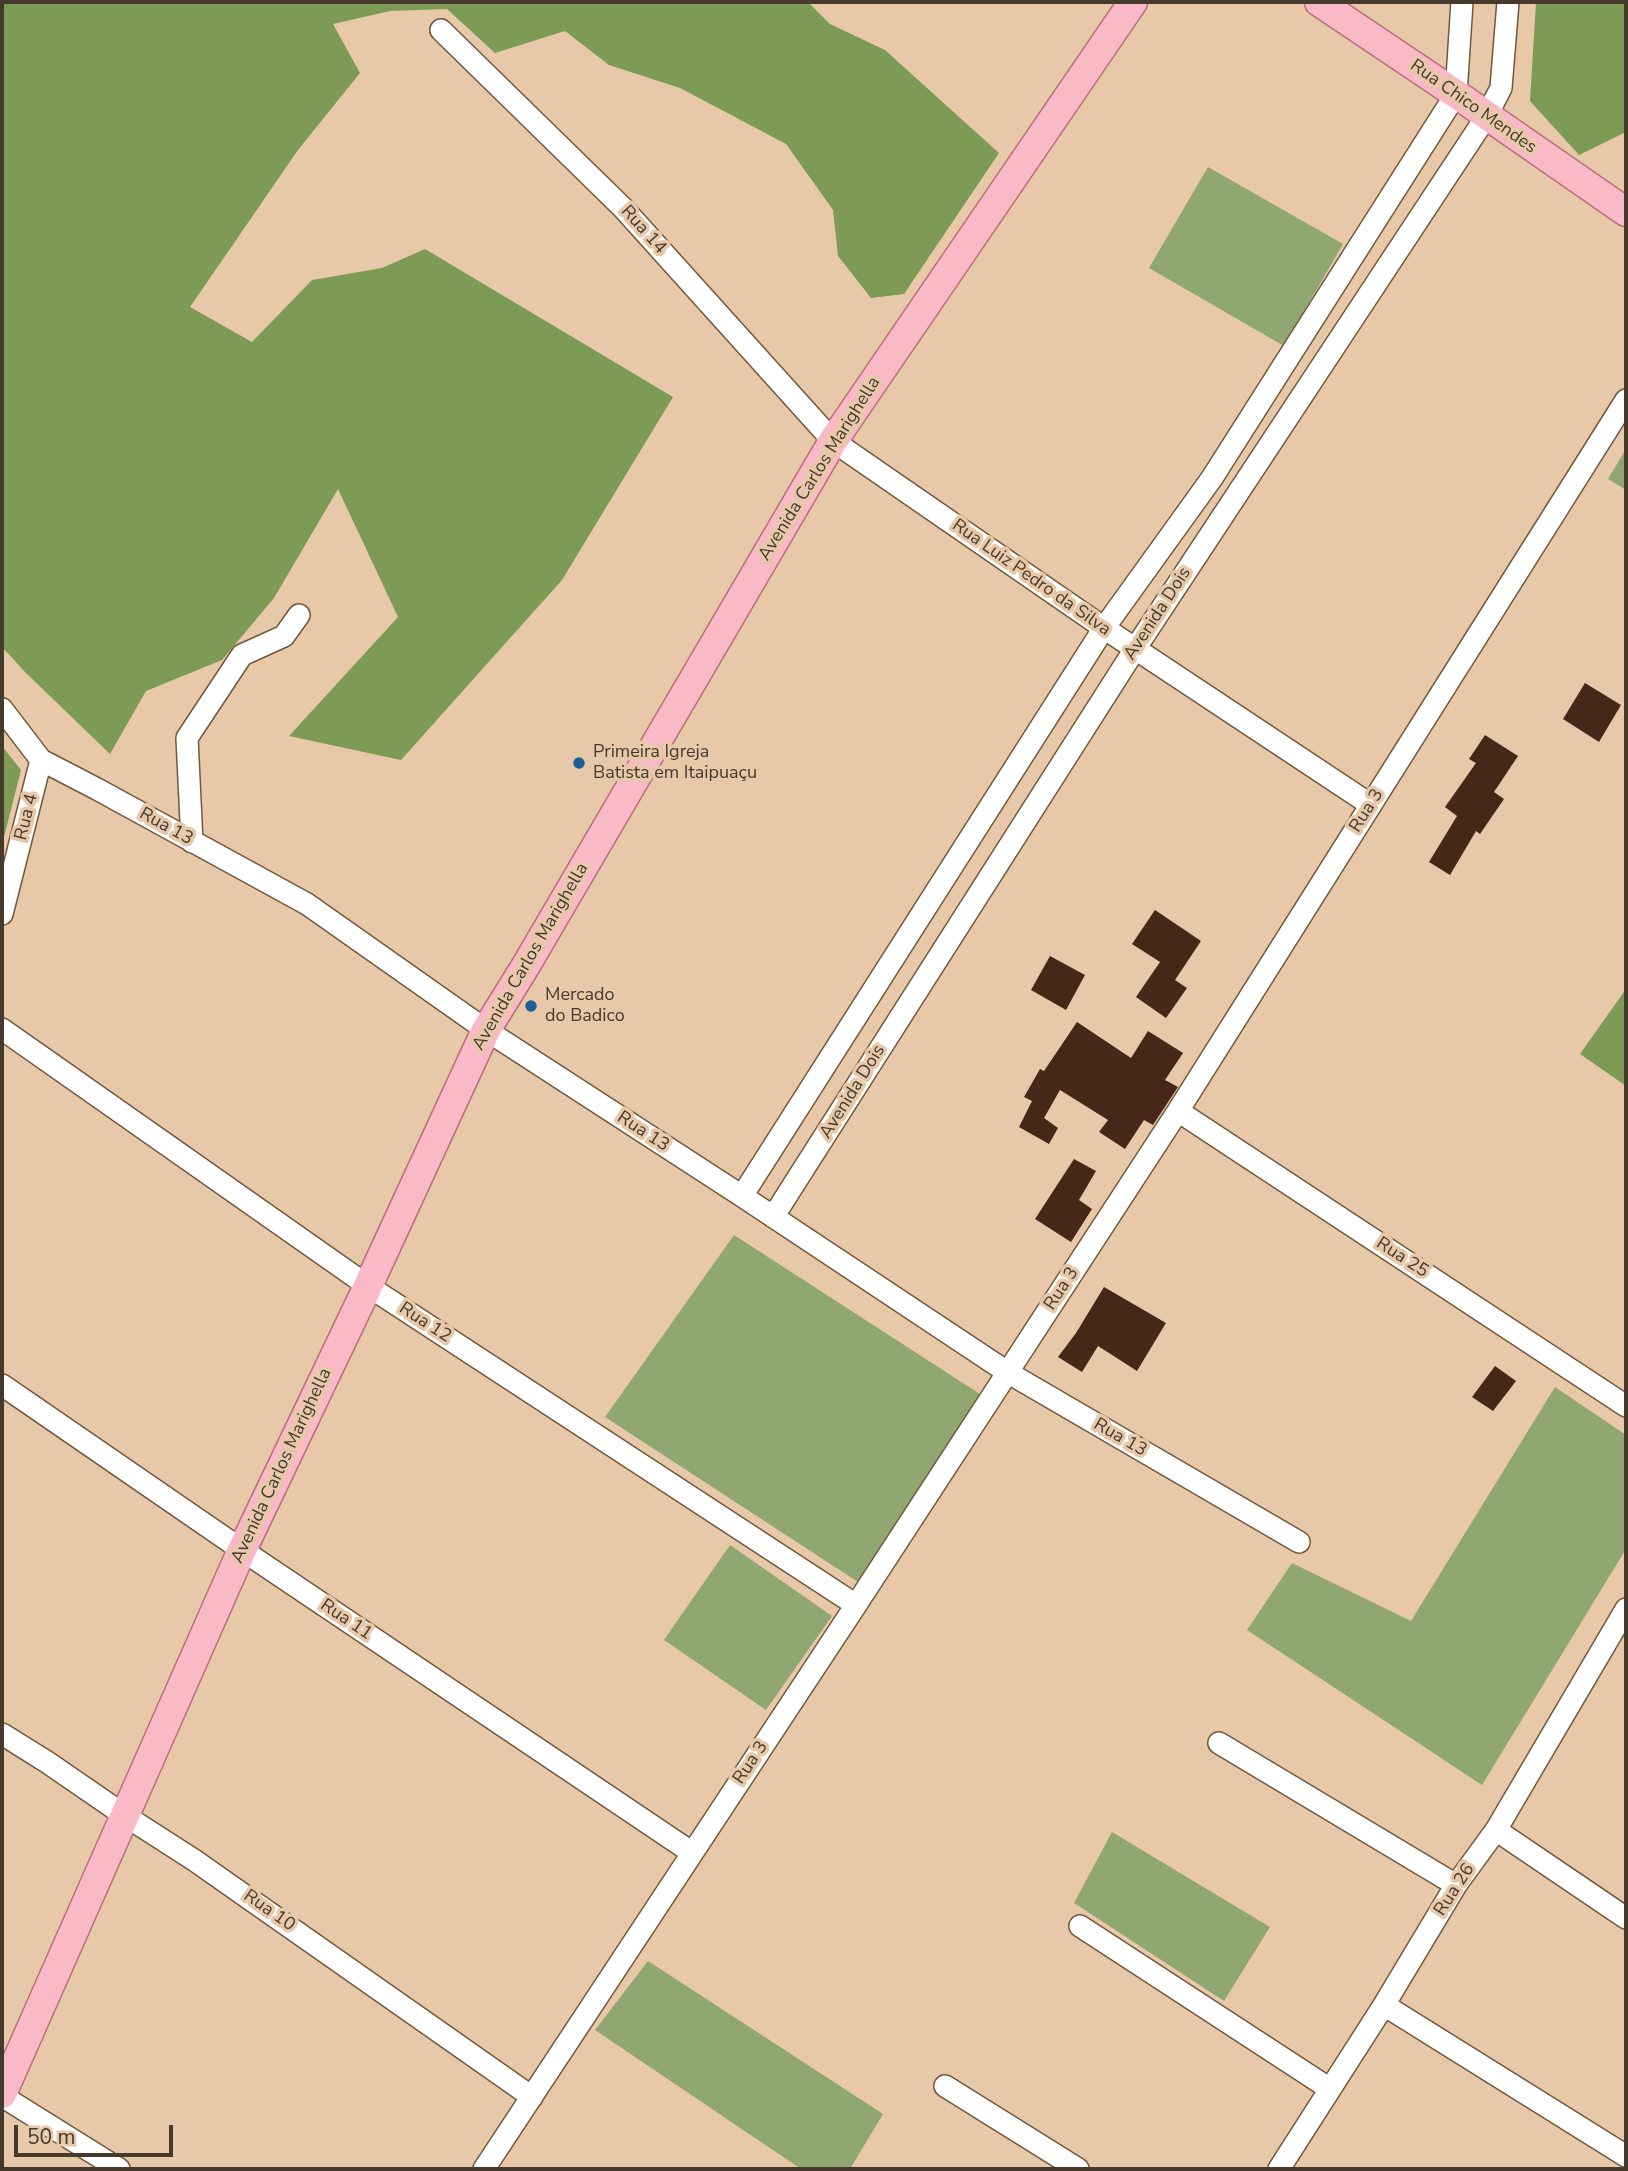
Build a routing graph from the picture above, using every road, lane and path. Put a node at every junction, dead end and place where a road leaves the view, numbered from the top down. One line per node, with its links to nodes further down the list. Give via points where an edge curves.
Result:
1 (1133, 2): 10 (main road, Avenida Carlos Marighella)
2 (1319, 2): 6 (main road, Rua Chico Mendes)
3 (1462, 2): 6 (street, Avenida Dois)
4 (1508, 2): 7 (street, Avenida Dois, via 1501,88)
5 (441, 30): 10 (street, Rua 14, via 623,208)
6 (1456, 94): 7 (main road, Rua Chico Mendes); 12 (street, Avenida Dois, via 1212,478)
7 (1486, 117): 8 (main road, Rua Chico Mendes); 13 (street, Avenida Dois)
8 (1626, 212)
9 (1626, 400): 16 (street, Rua 3)
10 (833, 441): 12 (street, Rua Luiz Pedro da Silva); 20 (main road, Avenida Carlos Marighella)
11 (299, 615): 17 (street, via 284,636 242,655 187,738)
12 (1104, 628): 13 (street, Rua Luiz Pedro da Silva); 22 (street, Avenida Dois)
13 (1135, 649): 16 (street, Rua Luiz Pedro da Silva); 23 (street, Avenida Dois)
14 (2, 709): 15 (street, Rua 13)
15 (41, 760): 17 (street, Rua 13); 18 (street, Rua 4)
16 (1371, 805): 21 (street, Rua 3)
17 (192, 842): 20 (street, Rua 13, via 307,904)
18 (2, 914)
19 (2, 1029): 24 (street, Rua 12)
20 (486, 1030): 22 (street, Rua 13); 24 (main road, Avenida Carlos Marighella)
21 (1178, 1111): 25 (street, Rua 3); 27 (street, Rua 25)
22 (742, 1196): 23 (street, Rua 13)
23 (773, 1217): 25 (street, Rua 13)
24 (368, 1286): 29 (main road, Avenida Carlos Marighella); 30 (street, Rua 12)
25 (1007, 1372): 28 (street, Rua 13); 30 (street, Rua 3)
26 (2, 1385): 29 (street, Rua 11)
27 (1626, 1406)
28 (1299, 1542)
29 (242, 1550): 34 (main road, Avenida Carlos Marighella); 36 (street, Rua 11)
30 (856, 1605): 36 (street, Rua 3)
31 (1626, 1609): 35 (street, Rua 26)
32 (2, 1734): 34 (street, Rua 10)
33 (1219, 1743): 37 (street)
34 (124, 1815): 43 (main road, Avenida Carlos Marighella); 44 (street, Rua 10, via 304,1935)
35 (1496, 1830): 37 (street, Rua 26); 38 (street)
36 (691, 1852): 44 (street, Rua 3)
37 (1456, 1885): 40 (street, Rua 26)
38 (1626, 1918)
39 (1080, 1927): 42 (street)
40 (1384, 2005): 42 (street, Rua 26); 45 (street)
41 (945, 2086): 48 (street)
42 (1330, 2089): 49 (street, Rua 26)
43 (2, 2095): 46 (street)
44 (531, 2097): 47 (street, Rua 3)
45 (1626, 2156)
46 (119, 2169)
47 (484, 2169)
48 (1078, 2169)
49 (1279, 2169)

